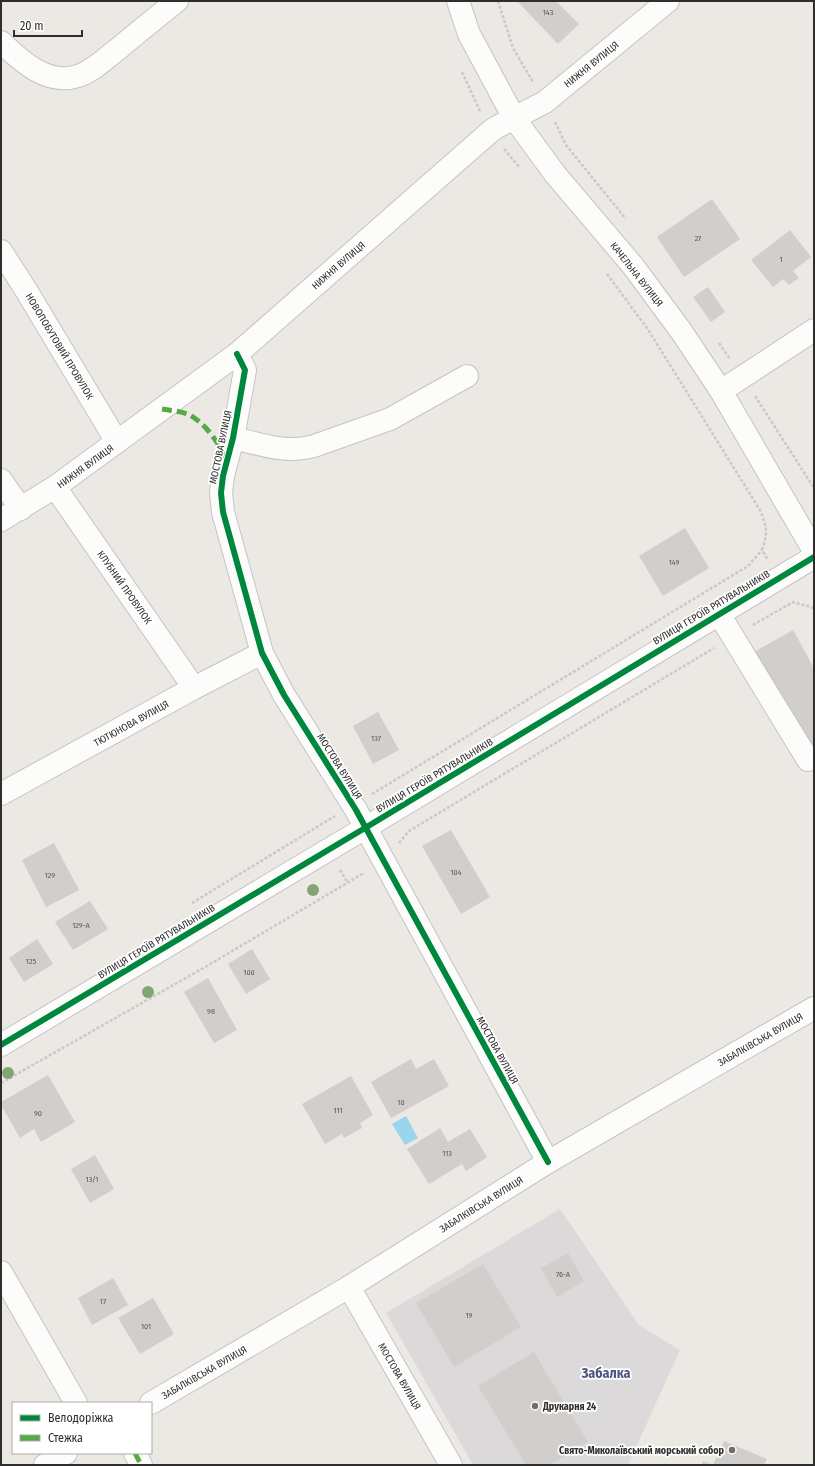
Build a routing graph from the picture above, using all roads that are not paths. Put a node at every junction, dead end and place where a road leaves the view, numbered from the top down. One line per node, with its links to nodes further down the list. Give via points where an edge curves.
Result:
1 (177, 1): 4 (street, via 95,68 77,76 58,78 39,72 18,58)
2 (458, 1): 5 (street, КАЧЕЛЬНА ВУЛИЦЯ, via 469,34)
3 (668, 1): 5 (street, НИЖНЯ ВУЛИЦЯ, via 545,102)
4 (1, 42)
5 (514, 118): 8 (street, НИЖНЯ ВУЛИЦЯ, via 491,131); 10 (street, КАЧЕЛЬНА ВУЛИЦЯ, via 555,174 633,266 681,331)
6 (1, 251): 12 (street, НОВОПОБУТОВИЙ ПРОВУЛОК)
7 (814, 330): 10 (street)
8 (238, 354): 11 (street, МОСТОВА ВУЛИЦЯ, via 245,370); 12 (street, НИЖНЯ ВУЛИЦЯ)
9 (467, 376): 11 (street, via 390,419 301,450 287,450)
10 (720, 391): 17 (street, КАЧЕЛЬНА ВУЛИЦЯ)
11 (232, 438): 20 (street, МОСТОВА ВУЛИЦЯ, via 223,476 223,512)
12 (117, 442): 14 (street, НИЖНЯ ВУЛИЦЯ)
13 (1, 480): 15 (street)
14 (55, 487): 15 (street, НИЖНЯ ВУЛИЦЯ); 21 (street, КЛУБНИЙ ПРОВУЛОК)
15 (21, 508): 16 (street, НИЖНЯ ВУЛИЦЯ)
16 (1, 520)
17 (814, 551)
18 (814, 557): 19 (street, ВУЛИЦЯ ГЕРОЇВ РЯТУВАЛЬНИКІВ)
19 (719, 614): 22 (street); 24 (street, ВУЛИЦЯ ГЕРОЇВ РЯТУВАЛЬНИКІВ)
20 (262, 653): 21 (street, ТЮТЮНОВА ВУЛИЦЯ); 24 (street, МОСТОВА ВУЛИЦЯ)
21 (194, 688): 23 (street, ТЮТЮНОВА ВУЛИЦЯ)
22 (808, 760)
23 (1, 794)
24 (365, 828): 26 (street, ВУЛИЦЯ ГЕРОЇВ РЯТУВАЛЬНИКІВ); 27 (street, МОСТОВА ВУЛИЦЯ)
25 (814, 1008): 27 (street, ЗАБАЛКІВСЬКА ВУЛИЦЯ)
26 (1, 1045)
27 (548, 1162): 29 (street, ЗАБАЛКІВСЬКА ВУЛИЦЯ)
28 (1, 1272): 30 (street)
29 (349, 1287): 31 (street, ЗАБАЛКІВСЬКА ВУЛИЦЯ); 36 (street, МОСТОВА ВУЛИЦЯ)
30 (75, 1402)
31 (152, 1402)
32 (64, 1454): 34 (street)
33 (136, 1454): 35 (street)
34 (45, 1465)
35 (142, 1465)
36 (451, 1465)

